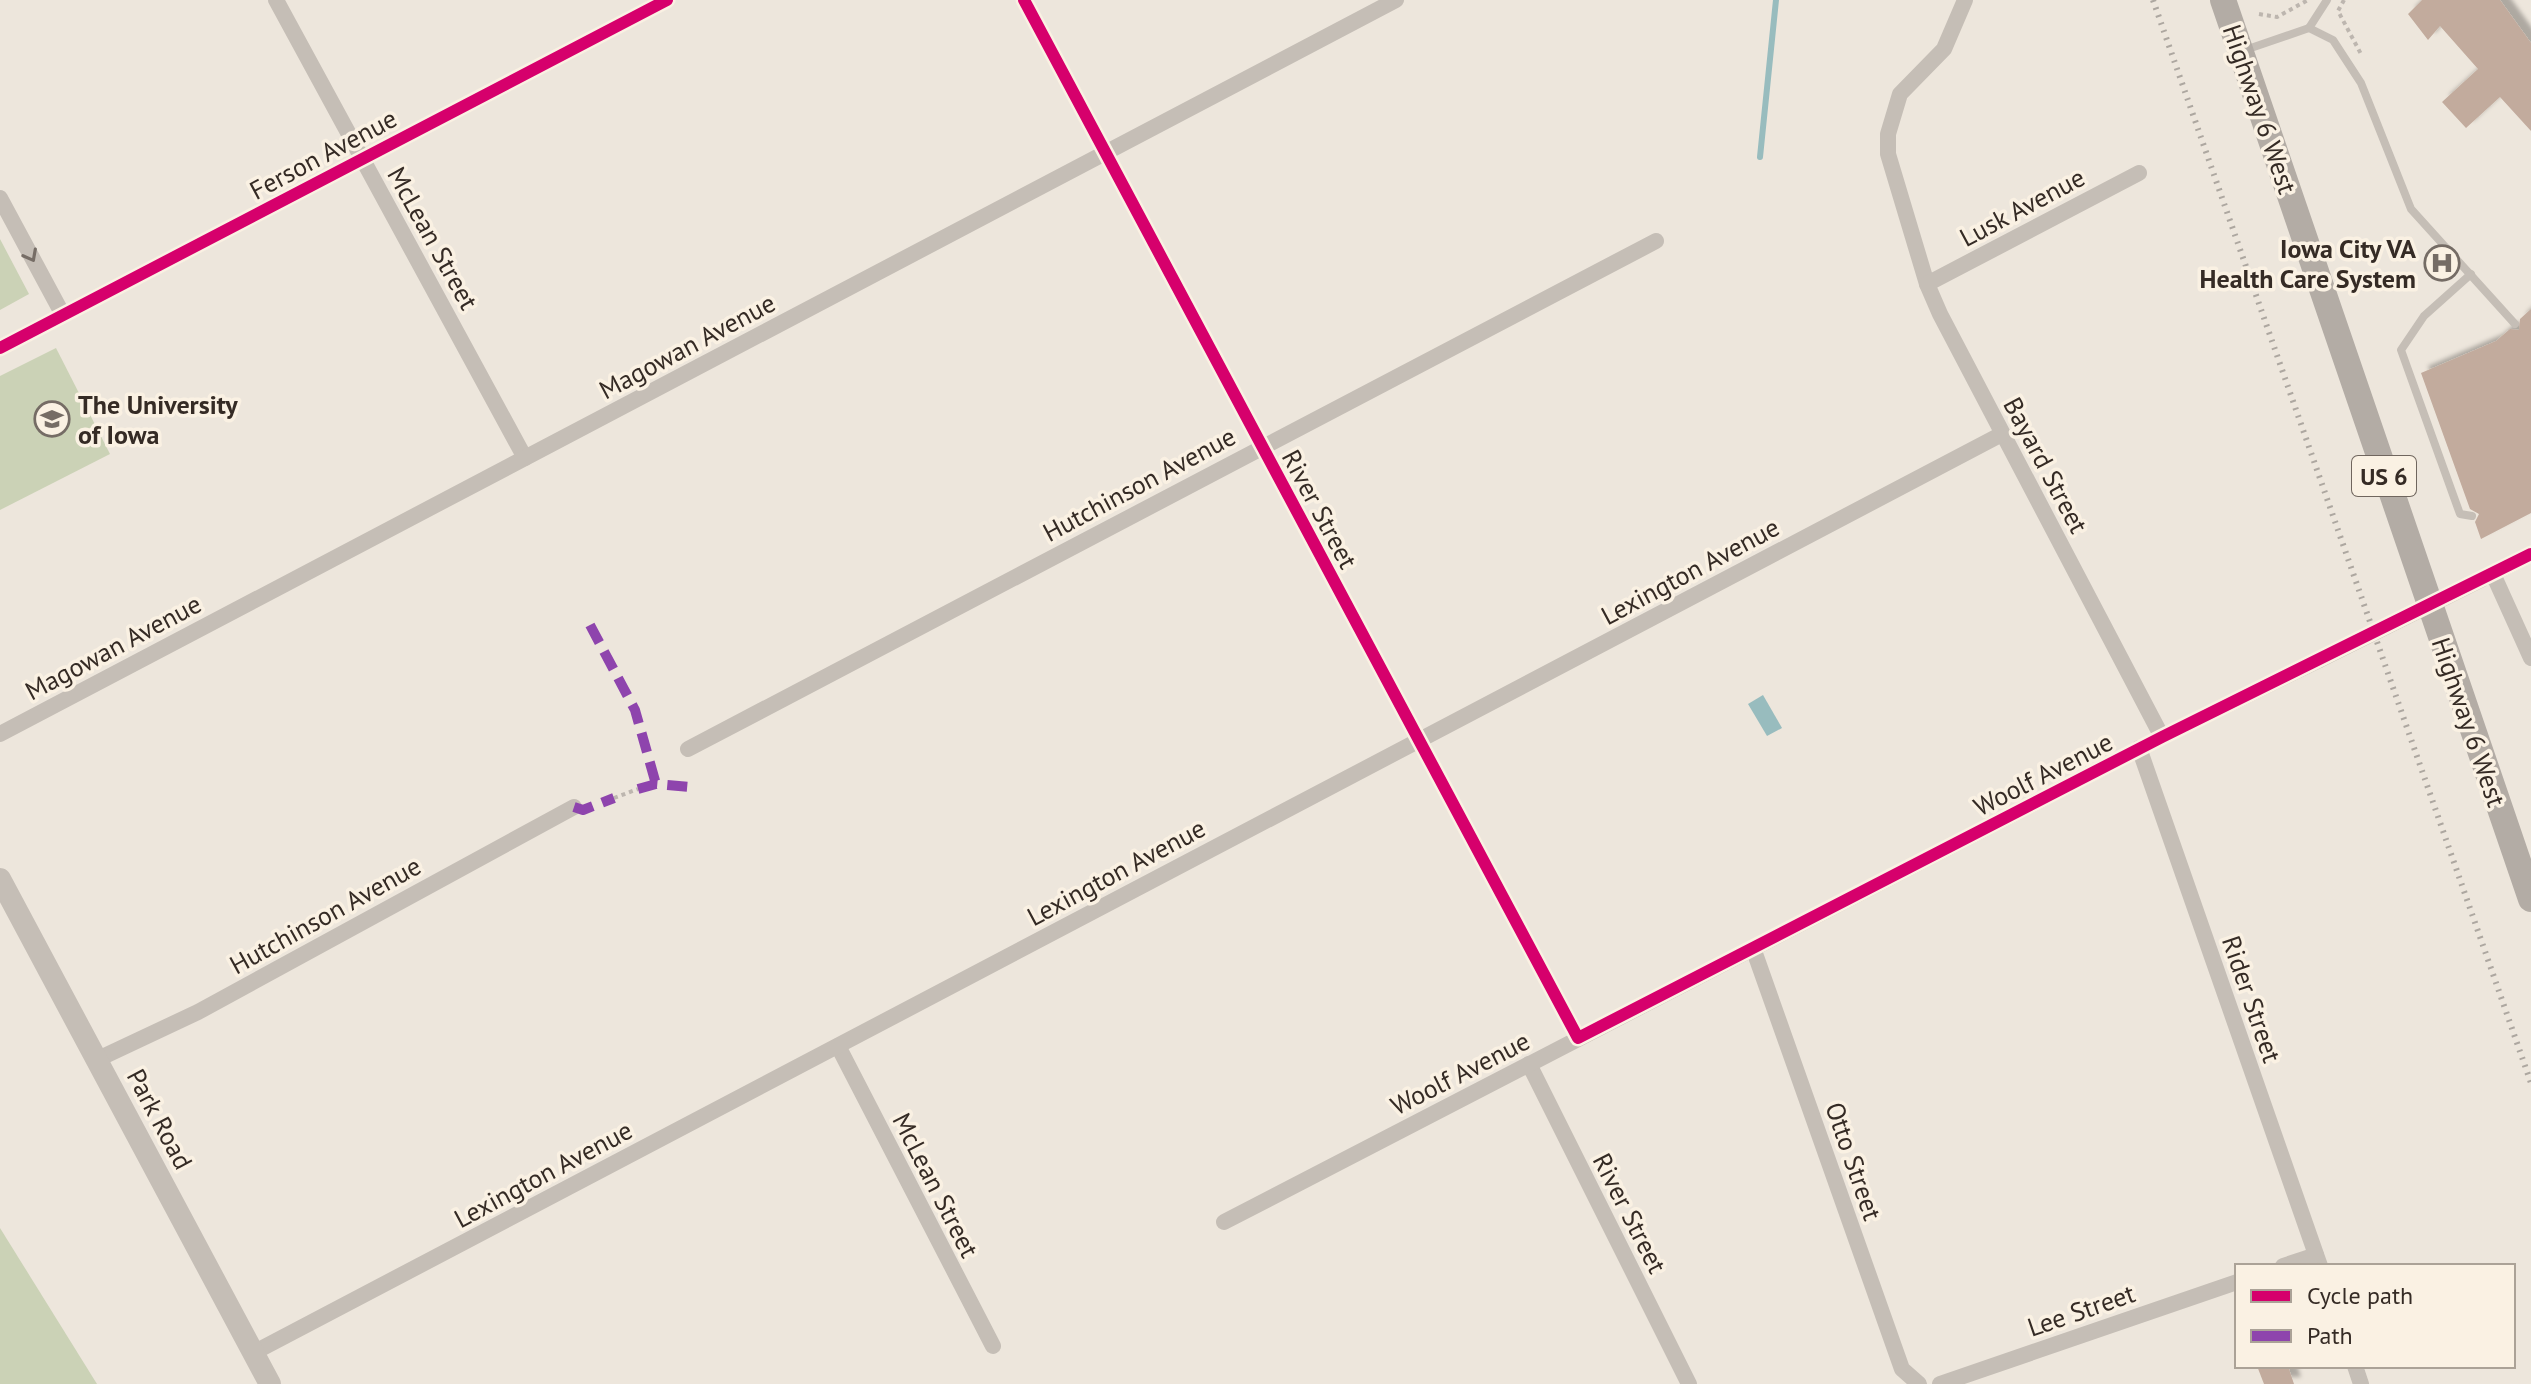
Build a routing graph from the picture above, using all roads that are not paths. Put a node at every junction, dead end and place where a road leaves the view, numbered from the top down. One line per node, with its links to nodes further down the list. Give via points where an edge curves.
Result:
1 (276, 0): 11 (street, McLean Street)
2 (667, 0): 11 (street, Ferson Avenue)
3 (1024, 0): 10 (street, River Street)
4 (1396, 0): 10 (street, Magowan Avenue)
5 (1965, 0): 16 (street, Bayard Street, via 1944,49 1911,79 1892,113 1888,154)
6 (2223, 0): 9 (main road, Highway 6 West / US 6)
7 (2327, 0): 8 (lane)
8 (2309, 28): 9 (lane); 15 (lane, via 2333,40 2361,83 2411,209)
9 (2241, 52): 34 (main road, Highway 6 West / US 6)
10 (1104, 153): 21 (street, River Street); 22 (street, Magowan Avenue)
11 (362, 159): 17 (street, Ferson Avenue); 22 (street, McLean Street)
12 (2139, 173): 16 (street, Lusk Avenue)
13 (0, 198): 17 (street, one-way to 17)
14 (1656, 241): 21 (street, Hutchinson Avenue)
15 (2471, 274): 18 (lane); 23 (lane, via 2424,316 2401,350 2460,514)
16 (1927, 284): 20 (street, Bayard Street)
17 (63, 315): 19 (street, Ferson Avenue)
18 (2515, 324)
19 (0, 348)
20 (2002, 434): 28 (street, Bayard Street); 29 (street, Lexington Avenue)
21 (1261, 447): 29 (street, River Street); 31 (street, Hutchinson Avenue)
22 (525, 458): 27 (street, Magowan Avenue)
23 (2472, 516)
24 (2531, 554): 25 (street, Woolf Avenue)
25 (2488, 576): 26 (street); 28 (street, Woolf Avenue, bridge)
26 (2531, 658)
27 (0, 734)
28 (2162, 737): 30 (street, Woolf Avenue)
29 (1419, 740): 36 (street, River Street); 37 (street, Lexington Avenue)
30 (2139, 748): 35 (street, Woolf Avenue); 41 (street, Rider Street)
31 (688, 749)
32 (574, 807): 38 (street, Hutchinson Avenue, via 198,1012)
33 (0, 879): 38 (street, Park Road)
34 (2531, 899)
35 (1753, 948): 36 (street, Woolf Avenue); 48 (street, Otto Street, via 1902,1369)
36 (1578, 1038): 39 (street, Woolf Avenue)
37 (838, 1046): 44 (street, McLean Street); 45 (street, Lexington Avenue)
38 (96, 1060): 45 (street, Park Road)
39 (1529, 1064): 40 (street, Woolf Avenue); 47 (street, River Street)
40 (1224, 1222)
41 (2318, 1260): 42 (street)
42 (2295, 1264)
43 (2235, 1283): 49 (street, Lee Street)
44 (993, 1346)
45 (253, 1353): 46 (street, Park Road)
46 (270, 1384)
47 (1689, 1384)
48 (1919, 1384)
49 (1940, 1384)

